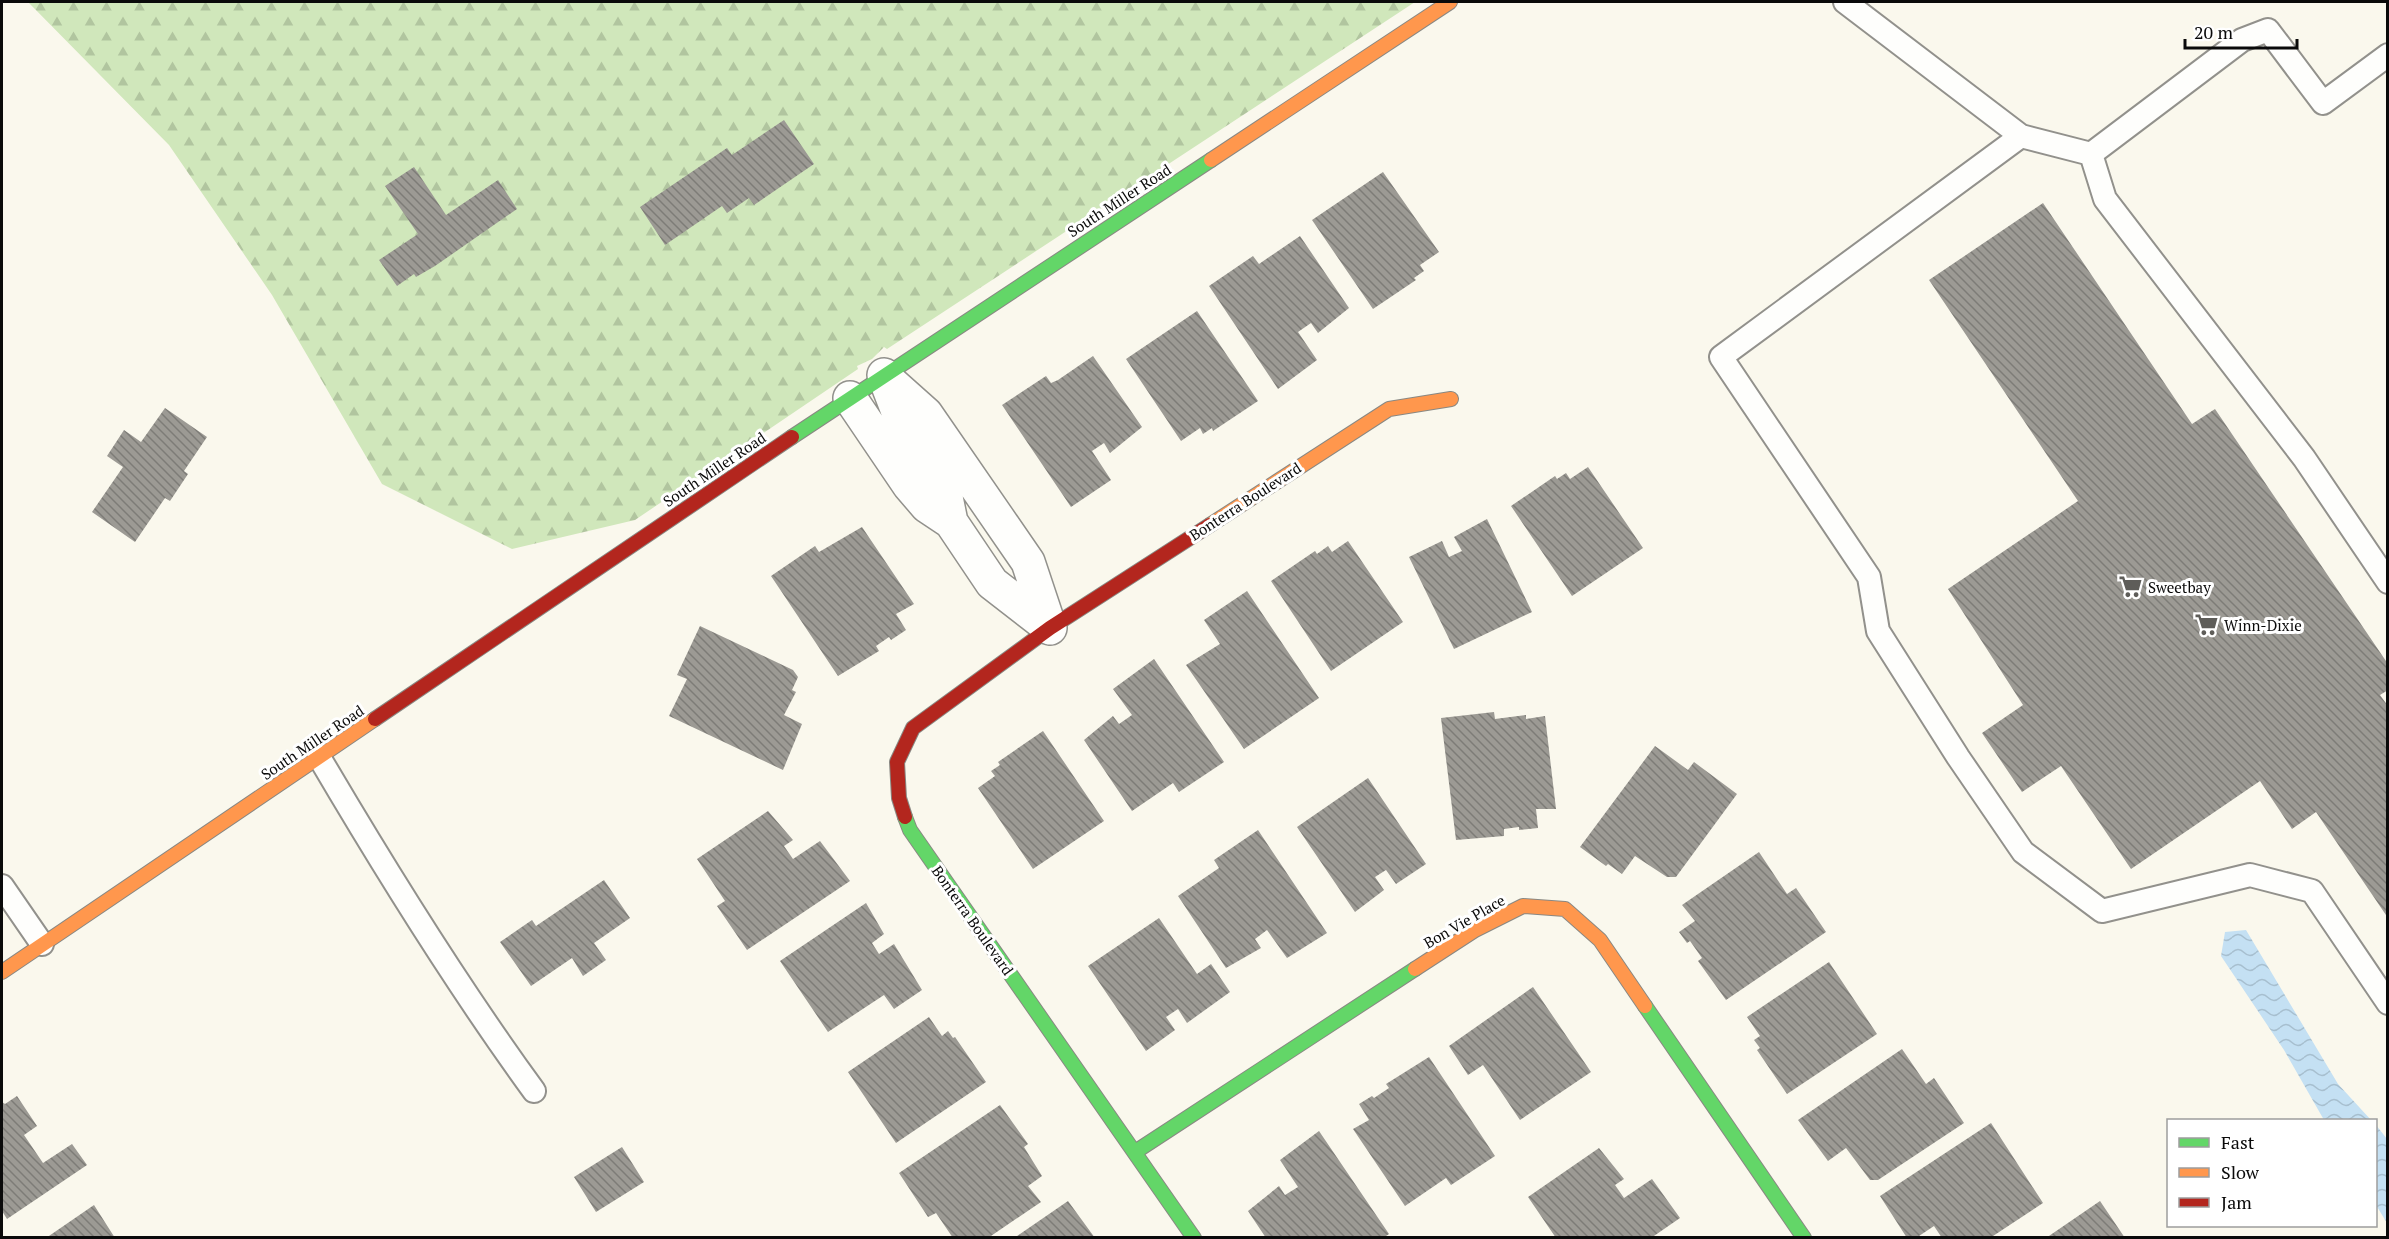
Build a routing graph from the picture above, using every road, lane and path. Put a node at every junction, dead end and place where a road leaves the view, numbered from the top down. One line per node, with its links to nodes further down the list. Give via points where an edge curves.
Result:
1 (1450, 2): 6 (street, South Miller Road)
2 (1845, 2): 4 (lane)
3 (2388, 55): 5 (lane, via 2323,103 2268,30 2242,40)
4 (2021, 136): 5 (lane); 16 (lane, via 1721,357 1869,577 1878,631 2023,852 2102,911 2250,875 2312,891)
5 (2091, 154): 10 (lane, via 2105,199 2304,458)
6 (884, 375): 7 (street, South Miller Road); 9 (street, via 902,422 944,487); 11 (street, via 926,414 1009,533 1028,562)
7 (850, 398): 9 (street, via 909,485 927,506); 12 (street, South Miller Road)
8 (1450, 399): 11 (street, Bonterra Boulevard, via 1389,409)
9 (951, 522): 11 (street, via 992,583)
10 (2388, 582)
11 (1050, 628): 18 (street, Bonterra Boulevard, via 913,728 897,762 899,798 910,830)
12 (319, 757): 14 (street, South Miller Road); 17 (lane, via 483,1020)
13 (2, 886): 14 (lane)
14 (42, 944): 15 (street, South Miller Road)
15 (2, 972)
16 (2388, 1003)
17 (534, 1091)
18 (1136, 1152): 19 (street, Bonterra Boulevard); 20 (street, Bon Vie Place, via 1475,930 1523,906 1565,909 1600,940)
19 (1194, 1238)
20 (1804, 1238)

